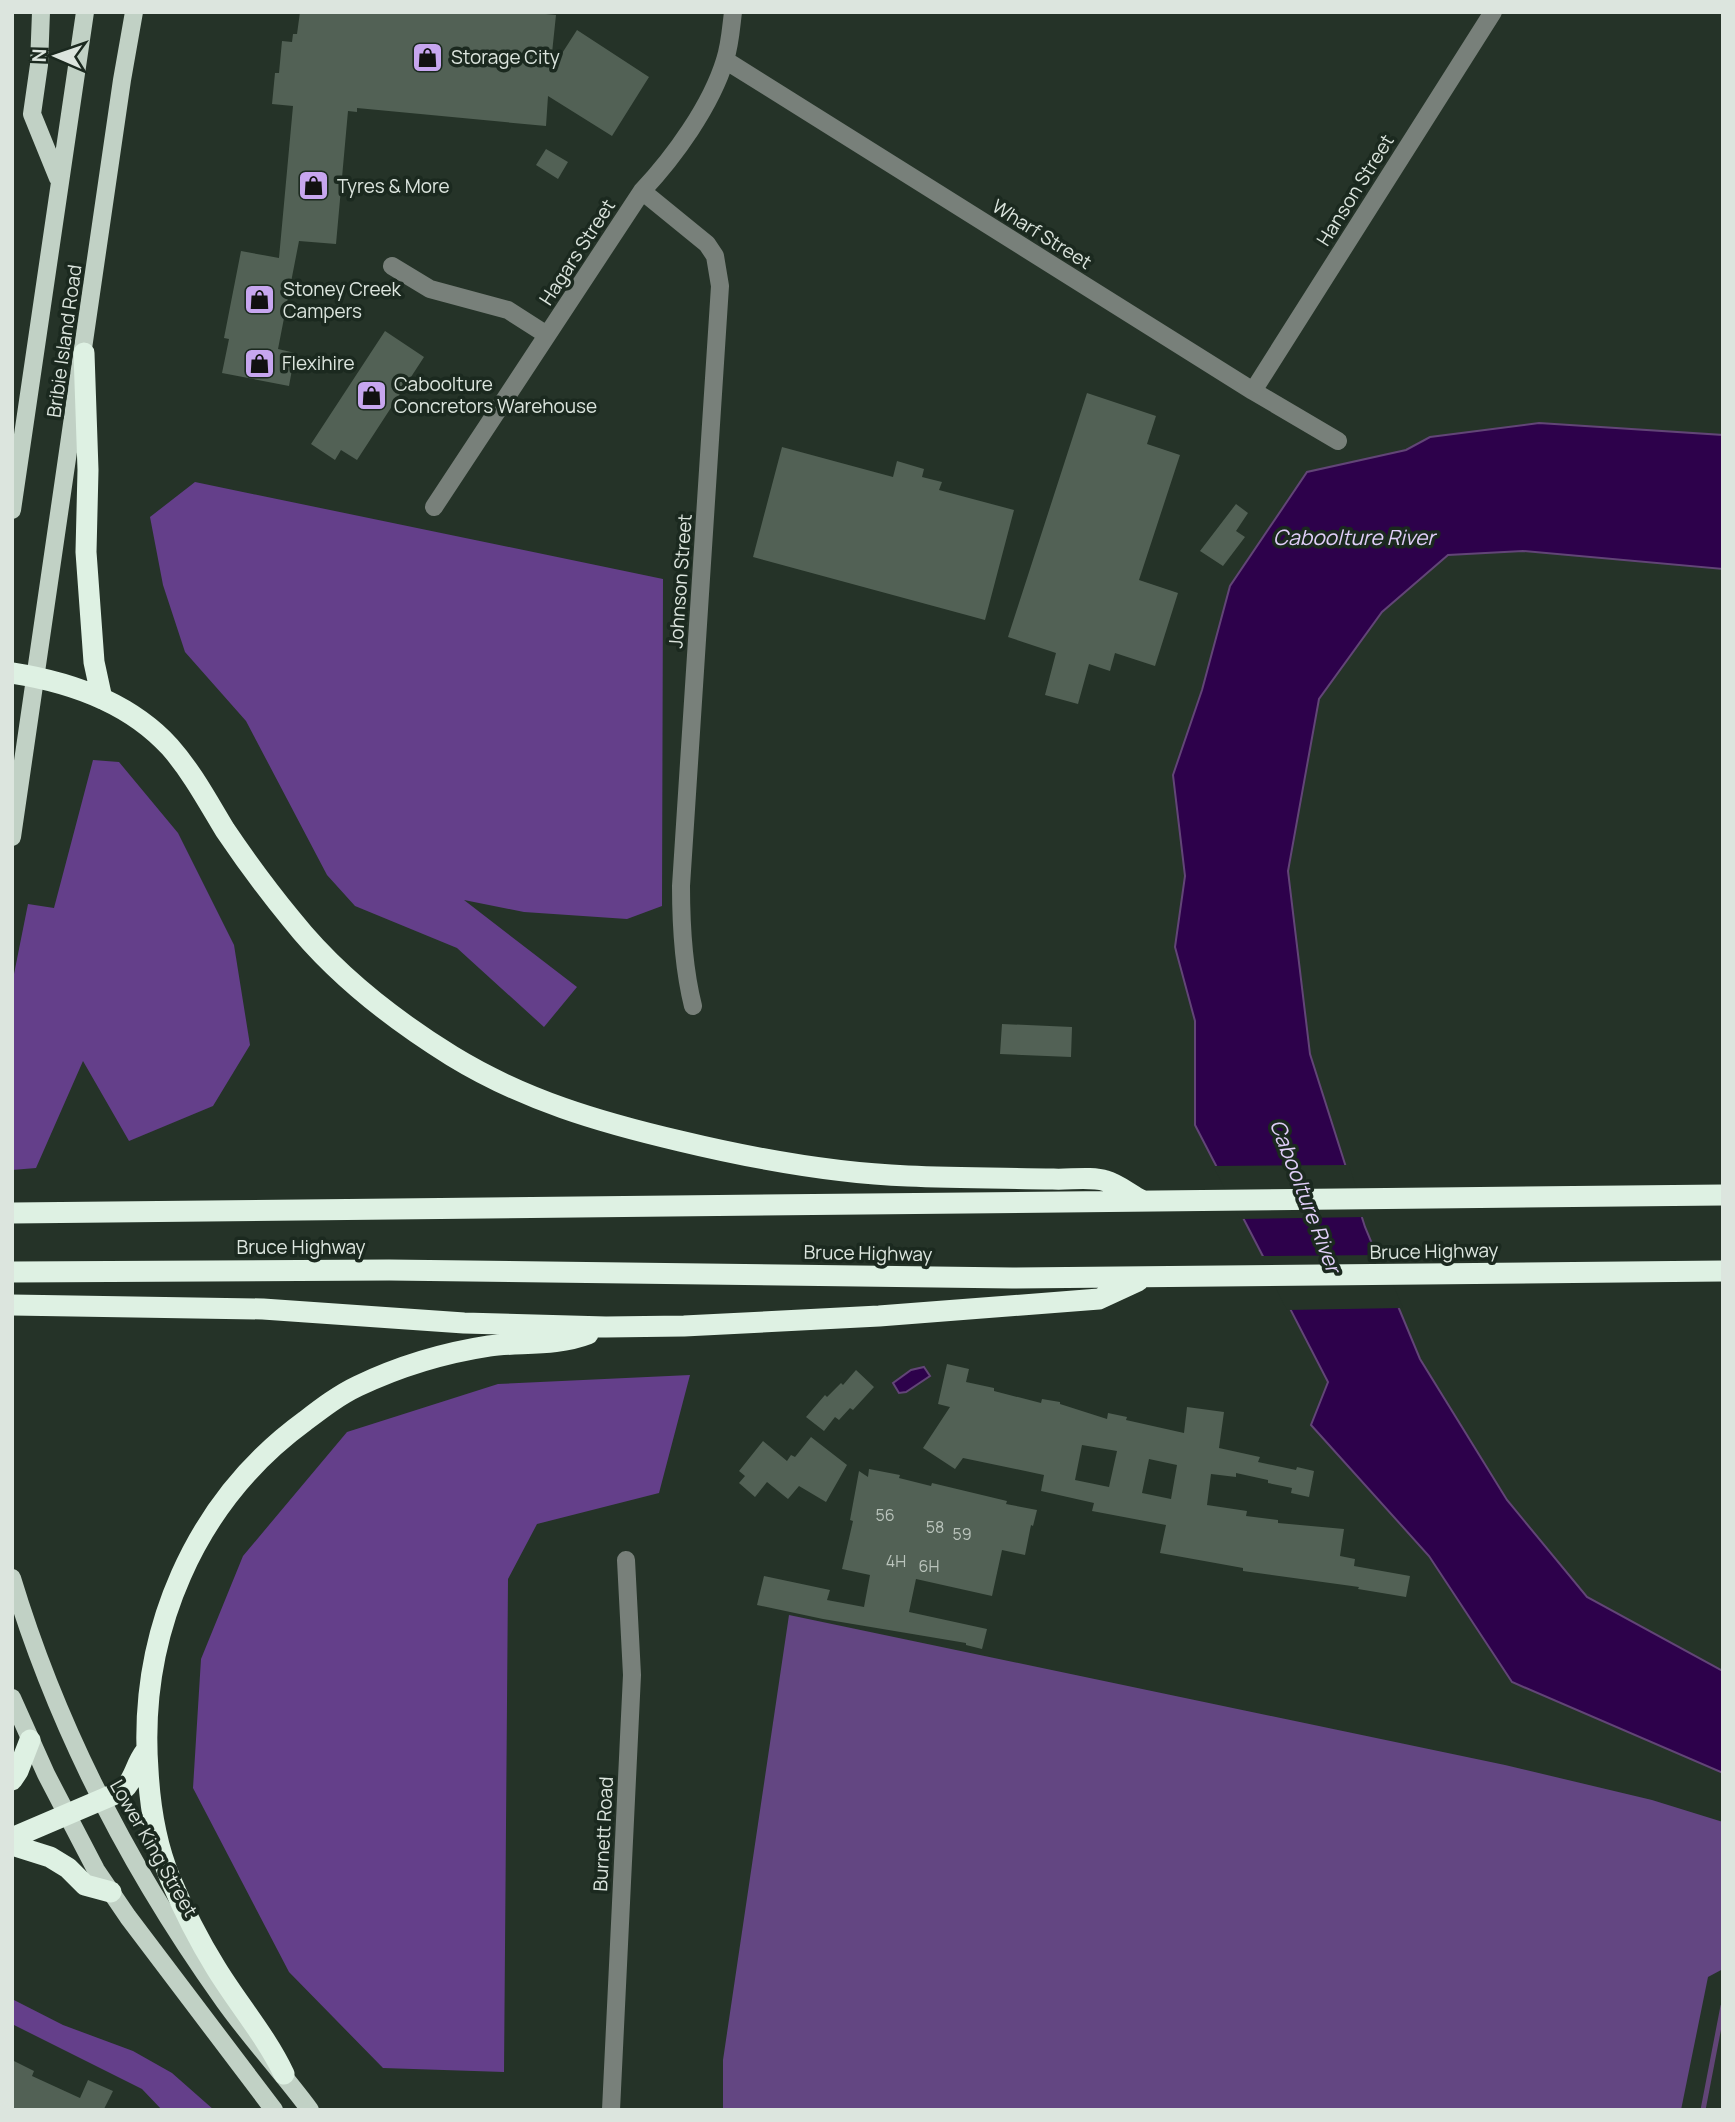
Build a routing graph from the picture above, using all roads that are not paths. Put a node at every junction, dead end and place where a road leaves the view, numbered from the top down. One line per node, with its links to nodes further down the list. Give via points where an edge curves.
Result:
1 (41, 12): 7 (main road, via 32,114)
2 (85, 12): 7 (main road, Bribie Island Road)
3 (134, 12): 11 (main road, Bribie Island Road)
4 (733, 12): 6 (street, Hagars Street)
5 (1493, 12): 12 (street, Hanson Street)
6 (725, 60): 8 (street, Hagars Street, via 704,106 663,169); 12 (street, Wharf Street)
7 (59, 181): 15 (main road, Bribie Island Road)
8 (642, 191): 10 (street, Hagars Street); 20 (street, Johnson Street, via 707,244 715,256 720,286 681,886 681,933)
9 (392, 266): 10 (street, via 430,289 508,310)
10 (547, 335): 14 (street, Hagars Street)
11 (84, 353): 17 (main road, Bribie Island Road); 18 (highway, via 89,470 86,552 94,662)
12 (1253, 391): 13 (street, Wharf Street)
13 (1338, 441)
14 (434, 508)
15 (12, 510)
16 (12, 673): 17 (highway)
17 (37, 677): 18 (highway); 19 (main road)
18 (102, 699): 22 (highway, via 132,715 171,748 251,867 295,924 345,975 412,1029 509,1087 548,1105 621,1127 777,1163 907,1176 1105,1180)
19 (12, 837)
20 (693, 1006)
21 (1723, 1195): 22 (highway, Bruce Highway)
22 (1142, 1200): 23 (highway, Bruce Highway)
23 (12, 1213)
24 (1723, 1271): 26 (highway, Bruce Highway)
25 (12, 1272): 26 (highway, Bruce Highway, via 388,1270)
26 (1146, 1277): 28 (highway, via 1099,1299 810,1321)
27 (12, 1305): 28 (highway, via 263,1309)
28 (606, 1327): 33 (highway, via 573,1340 490,1346 415,1363 355,1387 263,1455 224,1500 181,1571 153,1658)
29 (626, 1560): 43 (street, Burnett Road, via 632,1675)
30 (12, 1578): 35 (main road, Lower King Street, via 54,1699)
31 (12, 1698): 32 (main road)
32 (30, 1740): 34 (highway); 36 (main road)
33 (146, 1750): 35 (highway, via 130,1784); 40 (highway, via 152,1815 170,1877 216,1968)
34 (12, 1780)
35 (103, 1800): 36 (highway); 40 (main road, Lower King Street, via 197,1962 264,2055)
36 (66, 1815): 37 (highway); 39 (main road)
37 (12, 1838)
38 (12, 1845): 39 (highway, via 44,1853 85,1885)
39 (111, 1892): 41 (main road)
40 (284, 2074): 42 (main road, Lower King Street)
41 (274, 2110)
42 (310, 2110)
43 (611, 2110)

